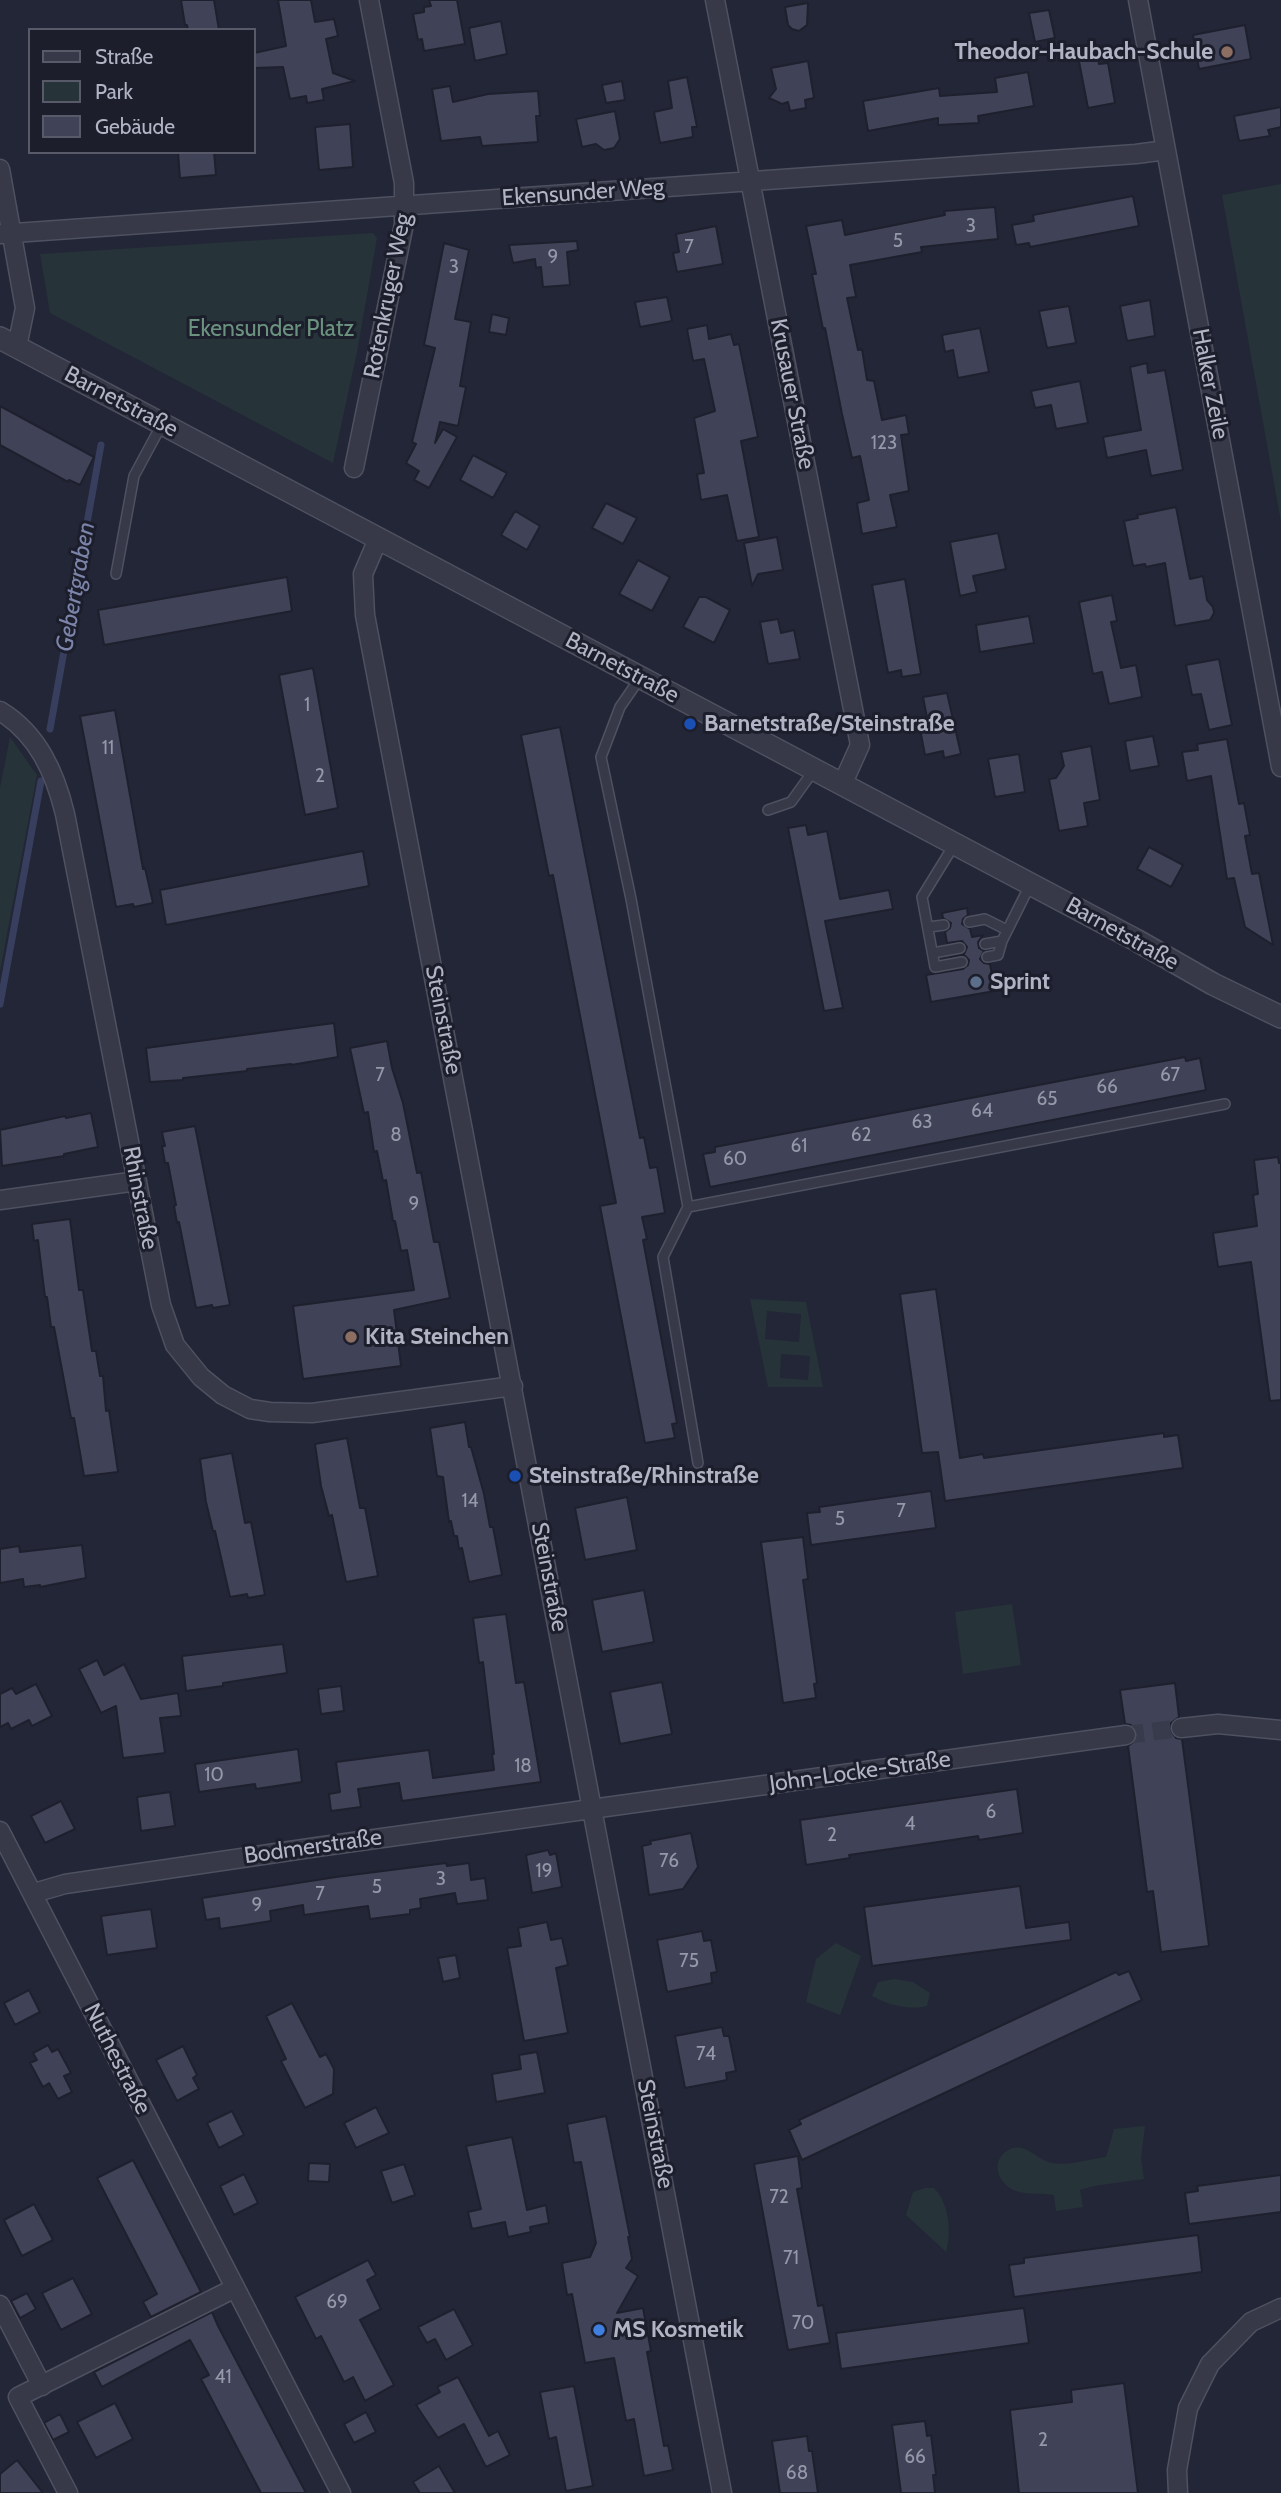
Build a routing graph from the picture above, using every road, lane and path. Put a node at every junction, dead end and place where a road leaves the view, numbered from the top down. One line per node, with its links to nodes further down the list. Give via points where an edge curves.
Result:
1 (369, 0): 7 (street, Rotenkruger Weg)
2 (715, 0): 6 (street, Krusauer Straße)
3 (1138, 0): 4 (street, Halker Zeile)
4 (1166, 150): 6 (street, Ekensunder Weg); 16 (street, Halker Zeile)
5 (0, 169): 8 (street)
6 (750, 181): 7 (street, Ekensunder Weg); 18 (street, Krusauer Straße, via 860,746)
7 (405, 205): 8 (street, Ekensunder Weg); 11 (street, Rotenkruger Weg)
8 (6, 233): 9 (street, via 25,308)
9 (9, 342): 10 (street, Barnetstraße)
10 (162, 424): 12 (street, Barnetstraße); 13 (lane, via 134,476)
11 (354, 468)
12 (378, 538): 14 (street, Barnetstraße); 37 (street, Steinstraße, via 363,574 365,615)
13 (116, 574)
14 (640, 678): 17 (street, Barnetstraße); 36 (lane, via 620,707 601,757)
15 (0, 711): 34 (street, Rhinstraße, via 30,736 58,786)
16 (1281, 767)
17 (814, 770): 18 (street, Barnetstraße); 19 (lane, via 792,802)
18 (842, 785): 20 (street, Barnetstraße)
19 (768, 810)
20 (954, 845): 21 (street, Barnetstraße); 24 (lane, via 922,897)
21 (1030, 885): 25 (lane); 32 (street, Barnetstraße)
22 (969, 922): 25 (lane, via 985,919)
23 (944, 925): 24 (lane)
24 (929, 927): 29 (lane)
25 (1007, 930): 26 (lane)
26 (1002, 941): 27 (lane); 30 (lane, via 998,955)
27 (985, 944)
28 (960, 948): 29 (lane)
29 (933, 953): 31 (lane, via 936,967)
30 (987, 957)
31 (962, 962)
32 (1281, 1017)
33 (1225, 1104): 36 (lane)
34 (137, 1181): 35 (street); 37 (street, Rhinstraße, via 166,1325 175,1345 201,1377 223,1395 250,1409 293,1414)
35 (0, 1200)
36 (688, 1207): 38 (lane, via 663,1257)
37 (513, 1386): 42 (street, Steinstraße)
38 (698, 1462)
39 (1181, 1728): 40 (street, via 1218,1724)
40 (1281, 1730)
41 (1126, 1735): 42 (street, John-Locke-Straße)
42 (594, 1809): 44 (street, Bodmerstraße, via 154,1870); 51 (street, Steinstraße)
43 (0, 1831): 44 (street, Nuthestraße)
44 (34, 1892): 45 (street, Nuthestraße)
45 (235, 2288): 48 (street); 50 (street, Nuthestraße)
46 (0, 2305): 48 (street)
47 (1281, 2308): 52 (street, via 1251,2322 1210,2364 1188,2408 1177,2470)
48 (42, 2386): 49 (street, via 18,2397)
49 (68, 2493)
50 (341, 2493)
51 (722, 2493)
52 (1178, 2493)

